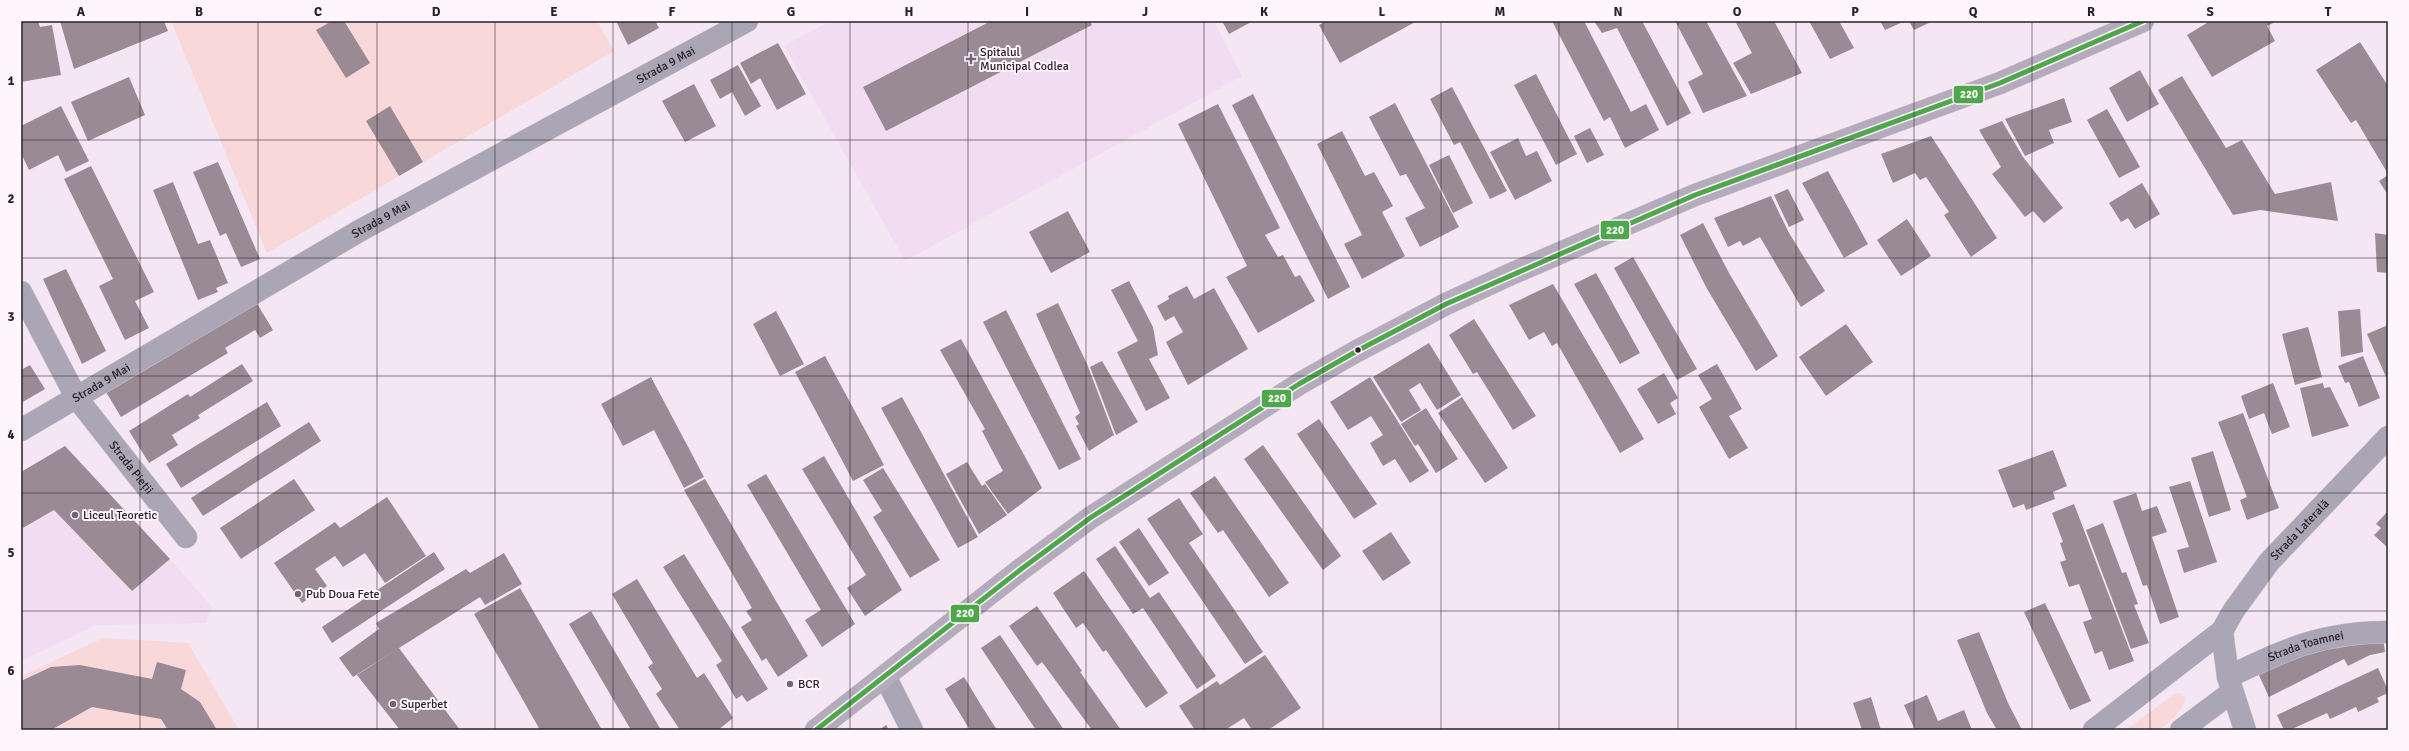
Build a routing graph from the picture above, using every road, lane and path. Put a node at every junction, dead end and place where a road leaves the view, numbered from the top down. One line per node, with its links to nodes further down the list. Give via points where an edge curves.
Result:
1 (747, 21): 4 (street, Strada 9 Mai, via 408,204 256,290)
2 (2143, 21): 10 (highway, via 2000,83 1695,195 1446,304 1298,384 1090,518)
3 (21, 292): 4 (street, Strada Pieții)
4 (76, 397): 5 (street, Strada 9 Mai); 7 (street, Strada Pieții)
5 (21, 430)
6 (2388, 437): 8 (street, Strada Laterală, via 2269,562)
7 (186, 537)
8 (2222, 631): 11 (street); 14 (street, Strada Laterală)
9 (2388, 632): 11 (street, Strada Toamnei, via 2351,632 2315,639)
10 (885, 676): 12 (highway); 13 (street)
11 (2230, 684): 15 (street); 16 (street)
12 (816, 730)
13 (912, 730)
14 (2094, 730)
15 (2180, 730)
16 (2245, 730)

